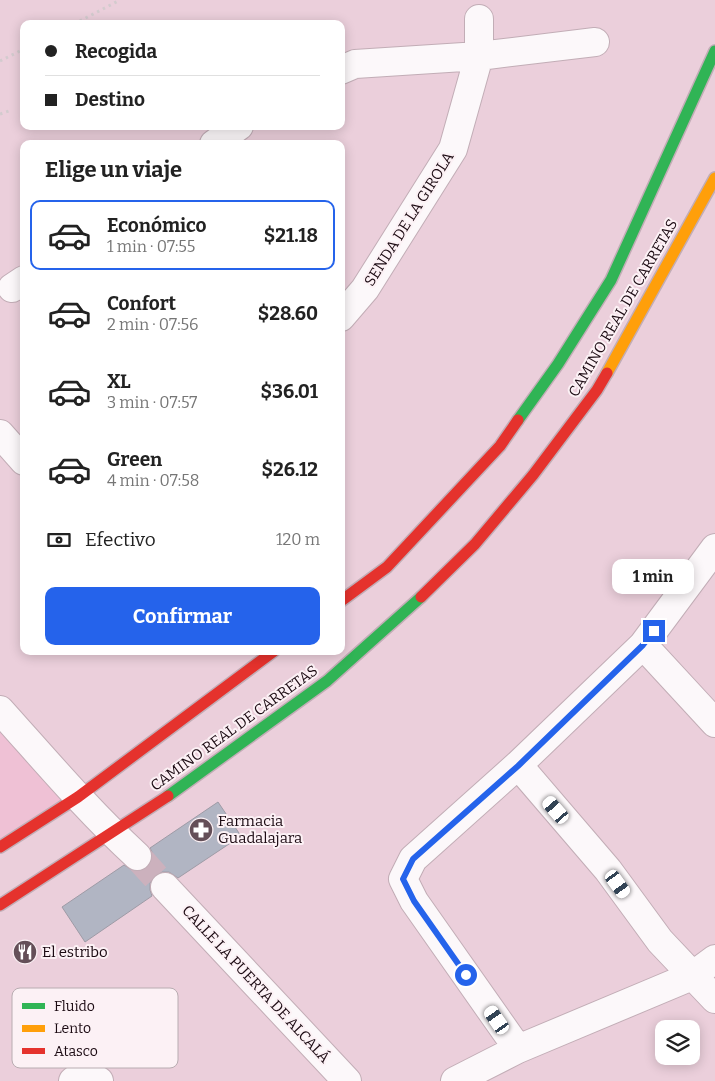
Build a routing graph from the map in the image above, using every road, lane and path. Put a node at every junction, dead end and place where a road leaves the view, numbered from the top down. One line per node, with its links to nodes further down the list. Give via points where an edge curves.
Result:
1 (120, 0): 2 (path)
2 (82, 20)
3 (480, 20): 7 (street, SENDA DE LA GIROLA)
4 (595, 42): 7 (street)
5 (20, 51): 8 (path)
6 (715, 51): 19 (street, CAMINO REAL DE CARRETAS, via 611,280 558,364 500,446 387,567)
7 (480, 56): 9 (street, via 355,64); 15 (street, SENDA DE LA GIROLA, via 453,149 365,289)
8 (0, 61)
9 (345, 68)
10 (9, 111): 11 (path)
11 (0, 114)
12 (233, 130): 13 (street)
13 (220, 140)
14 (715, 179): 26 (street, CAMINO REAL DE CARRETAS, via 597,390 475,544 414,604 327,681)
15 (345, 312)
16 (0, 434): 17 (street)
17 (20, 456)
18 (715, 548): 20 (street)
19 (345, 598)
20 (643, 645): 23 (street); 24 (street)
21 (269, 655): 25 (street)
22 (0, 710): 25 (street)
23 (715, 723)
24 (518, 766): 32 (street, via 608,870 660,941); 34 (street, via 413,859 403,879 414,901)
25 (78, 797): 26 (street); 27 (street)
26 (112, 833): 28 (street); 30 (street, CAMINO REAL DE CARRETAS)
27 (0, 847)
28 (137, 856)
29 (165, 887): 37 (street, CALLE LA PUERTA DE ALCALÁ)
30 (0, 905)
31 (715, 959): 32 (street)
32 (692, 976): 33 (street); 34 (street)
33 (715, 999)
34 (518, 1050): 38 (street)
35 (73, 1081): 36 (street, via 86,1074)
36 (99, 1081)
37 (347, 1081)
38 (455, 1081)

